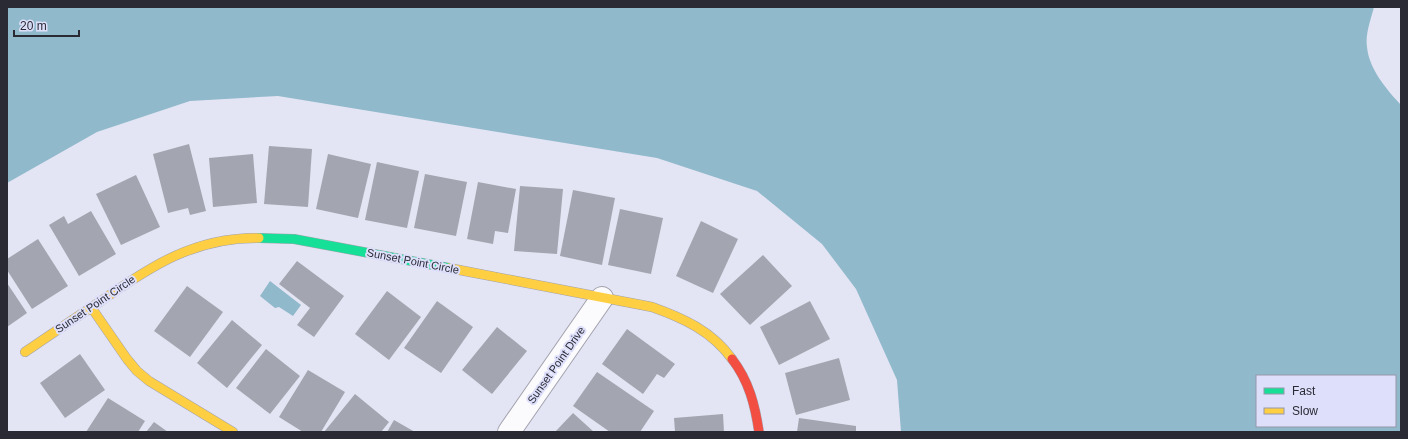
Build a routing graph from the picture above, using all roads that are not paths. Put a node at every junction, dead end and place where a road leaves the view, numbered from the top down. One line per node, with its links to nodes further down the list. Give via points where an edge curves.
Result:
1 (602, 298): 2 (street, Sunset Point Circle, via 294,239 260,237 209,243 177,254 147,269); 5 (street, Sunset Point Drive); 6 (street, Sunset Point Circle, via 668,312 688,320 711,335 742,372 754,401)
2 (91, 307): 3 (street, Sunset Point Circle); 4 (street, via 137,371 149,381)
3 (25, 352)
4 (233, 432)
5 (509, 432)
6 (759, 432)

